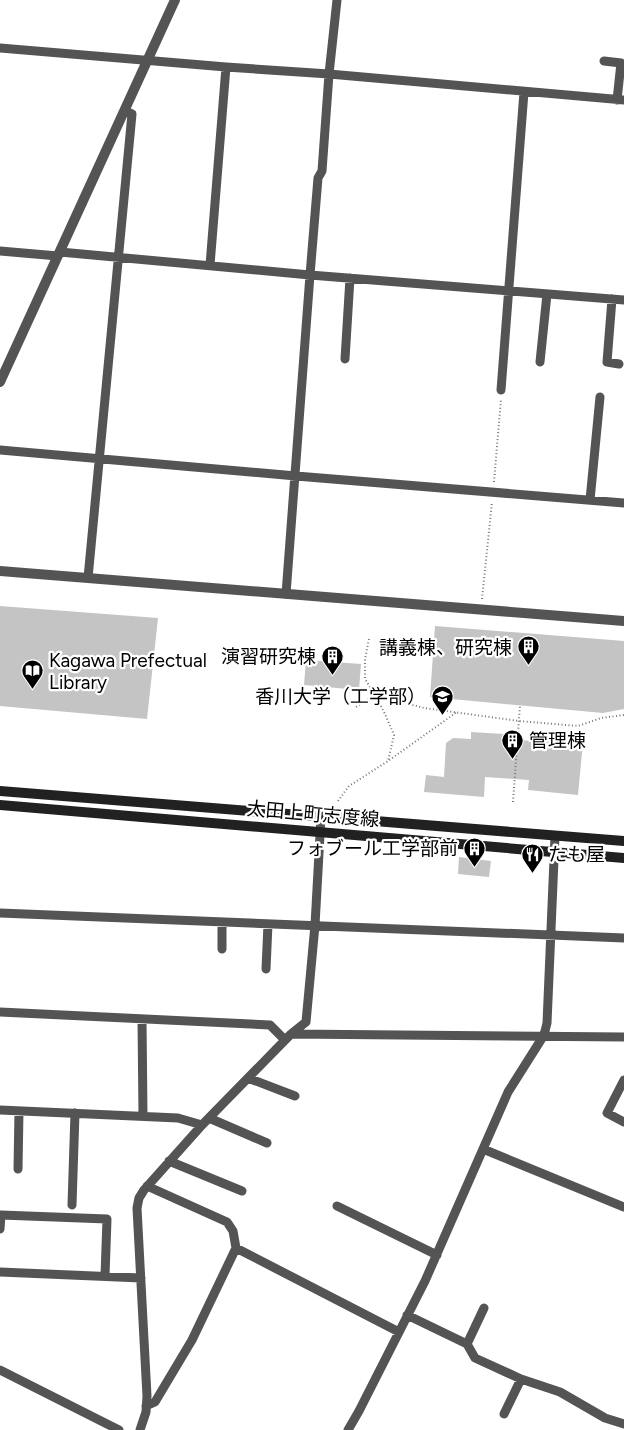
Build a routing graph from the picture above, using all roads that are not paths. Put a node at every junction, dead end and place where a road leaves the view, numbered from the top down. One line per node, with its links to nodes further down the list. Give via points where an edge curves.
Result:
1 (175, 0): 5 (street)
2 (337, 0): 7 (street)
3 (0, 48): 5 (street)
4 (604, 60): 9 (street, via 621,64)
5 (148, 61): 6 (street); 10 (street)
6 (226, 67): 7 (street); 14 (street)
7 (329, 74): 8 (street); 15 (street)
8 (524, 92): 9 (street); 17 (street)
9 (621, 100)
10 (125, 111): 12 (street); 13 (street, via 132,114)
11 (0, 251): 12 (street)
12 (59, 254): 13 (street); 24 (street)
13 (119, 257): 14 (street); 28 (street)
14 (210, 265): 15 (street)
15 (310, 275): 16 (street); 29 (street)
16 (350, 278): 17 (street); 21 (street)
17 (510, 290): 18 (street); 25 (street)
18 (547, 294): 19 (street); 22 (street)
19 (612, 299): 20 (street); 23 (street, via 607,362)
20 (624, 300)
21 (345, 359)
22 (540, 362)
23 (619, 364)
24 (0, 382)
25 (501, 390)
26 (600, 398): 30 (street)
27 (0, 450): 28 (street)
28 (99, 458): 29 (street); 33 (street)
29 (296, 476): 30 (street); 34 (street)
30 (590, 500): 31 (street)
31 (624, 503)
32 (0, 570): 33 (street)
33 (88, 578): 34 (street)
34 (286, 594): 35 (street)
35 (624, 621)
36 (0, 791): 38 (main road, 太田上町志度線)
37 (0, 805): 39 (main road, 太田上町志度線)
38 (321, 817): 39 (street); 40 (main road, 太田上町志度線)
39 (320, 832): 42 (main road, 太田上町志度線); 47 (street)
40 (555, 836): 41 (main road, 太田上町志度線); 42 (street)
41 (624, 841)
42 (554, 852): 43 (main road, 太田上町志度線); 48 (street)
43 (624, 858)
44 (0, 913): 45 (street)
45 (222, 922): 46 (street); 50 (street)
46 (268, 924): 47 (street); 51 (street)
47 (314, 926): 48 (street); 55 (street, via 306,1022)
48 (551, 935): 49 (street); 54 (street)
49 (624, 938)
50 (222, 949)
51 (266, 969)
52 (0, 1012): 53 (street)
53 (142, 1019): 55 (street, via 270,1025); 63 (street)
54 (544, 1035): 55 (street); 56 (street); 68 (street, via 508,1092)
55 (288, 1037): 57 (street)
56 (624, 1037)
57 (248, 1078): 59 (street); 64 (street)
58 (624, 1080): 65 (street, via 607,1113)
59 (295, 1096)
60 (0, 1110): 61 (street)
61 (19, 1111): 62 (street); 70 (street)
62 (75, 1113): 63 (street); 73 (street)
63 (143, 1116): 66 (street, via 178,1118)
64 (209, 1118): 66 (street); 67 (street)
65 (624, 1122)
66 (202, 1125): 69 (street)
67 (267, 1143)
68 (483, 1149): 75 (street); 78 (street)
69 (170, 1161): 71 (street); 72 (street)
70 (18, 1169)
71 (147, 1186): 77 (street, via 227,1222 233,1231); 81 (street, via 139,1198 138,1208)
72 (242, 1191)
73 (72, 1205)
74 (337, 1206): 78 (street)
75 (624, 1207)
76 (0, 1229): 80 (street, via 1,1215 107,1220)
77 (236, 1248): 84 (street); 88 (street, via 192,1340 155,1402)
78 (437, 1255): 83 (street)
79 (0, 1272): 80 (street)
80 (105, 1276): 81 (street)
81 (141, 1278): 88 (street)
82 (484, 1308): 85 (street)
83 (408, 1316): 84 (street); 85 (street)
84 (399, 1332): 93 (street)
85 (467, 1344): 87 (street, via 475,1358)
86 (0, 1370): 91 (street)
87 (521, 1379): 89 (street); 90 (street, via 560,1392 605,1418)
88 (146, 1406): 92 (street)
89 (504, 1414)
90 (623, 1424)
91 (118, 1430)
92 (140, 1430)
93 (348, 1430)

